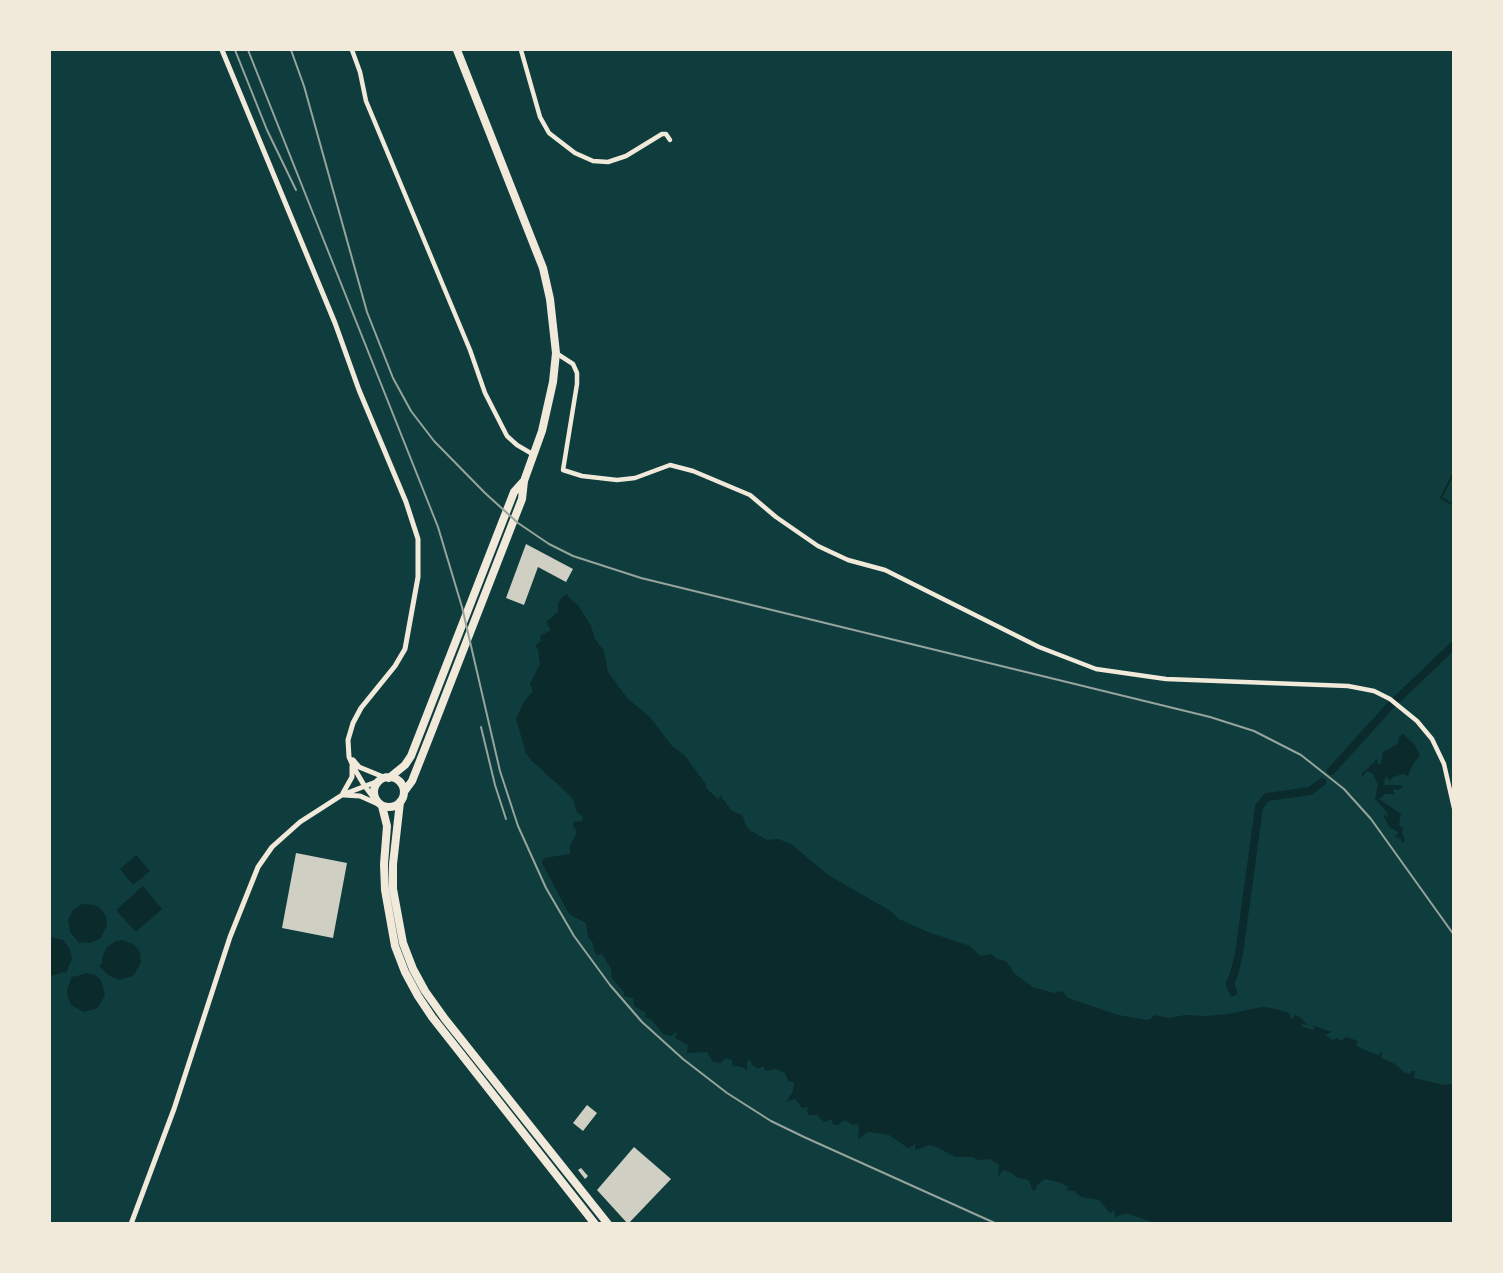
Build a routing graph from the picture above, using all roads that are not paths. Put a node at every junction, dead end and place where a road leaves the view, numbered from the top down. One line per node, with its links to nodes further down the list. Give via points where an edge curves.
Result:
1 (222, 50): 9 (street, via 335,323 418,539 418,577 407,643 400,659 357,715 348,740)
2 (352, 50): 7 (street, via 366,101 485,393 507,436)
3 (457, 50): 6 (highway, via 543,268)
4 (520, 50): 5 (street, via 540,117 549,133 575,153 608,162 662,134)
5 (670, 140)
6 (556, 353): 7 (highway, via 549,403); 16 (street, via 573,364 577,373 563,470 617,480 670,465 693,471 750,495 818,546 848,560 885,570 1039,647 1096,669 1166,679 1358,687 1390,699 1425,731 1438,750)
7 (534, 455): 8 (highway)
8 (524, 481): 10 (highway, via 514,492 411,756); 12 (highway, via 522,499 482,603 412,781)
9 (350, 756): 10 (street, via 359,767); 11 (street); 13 (street, via 352,777)
10 (385, 779): 11 (street); 12 (highway, via 398,780); 15 (highway, via 375,787)
11 (364, 785): 13 (street); 15 (street)
12 (404, 792): 14 (highway)
13 (342, 795): 15 (street); 17 (street, via 281,837 252,879)
14 (400, 802): 15 (highway, via 394,807); 19 (highway, via 393,889 403,943 413,969 445,1019)
15 (380, 803): 18 (highway, via 387,826 385,890 395,946 405,972 438,1024)
16 (1454, 807)
17 (132, 1224)
18 (595, 1224)
19 (608, 1224)

